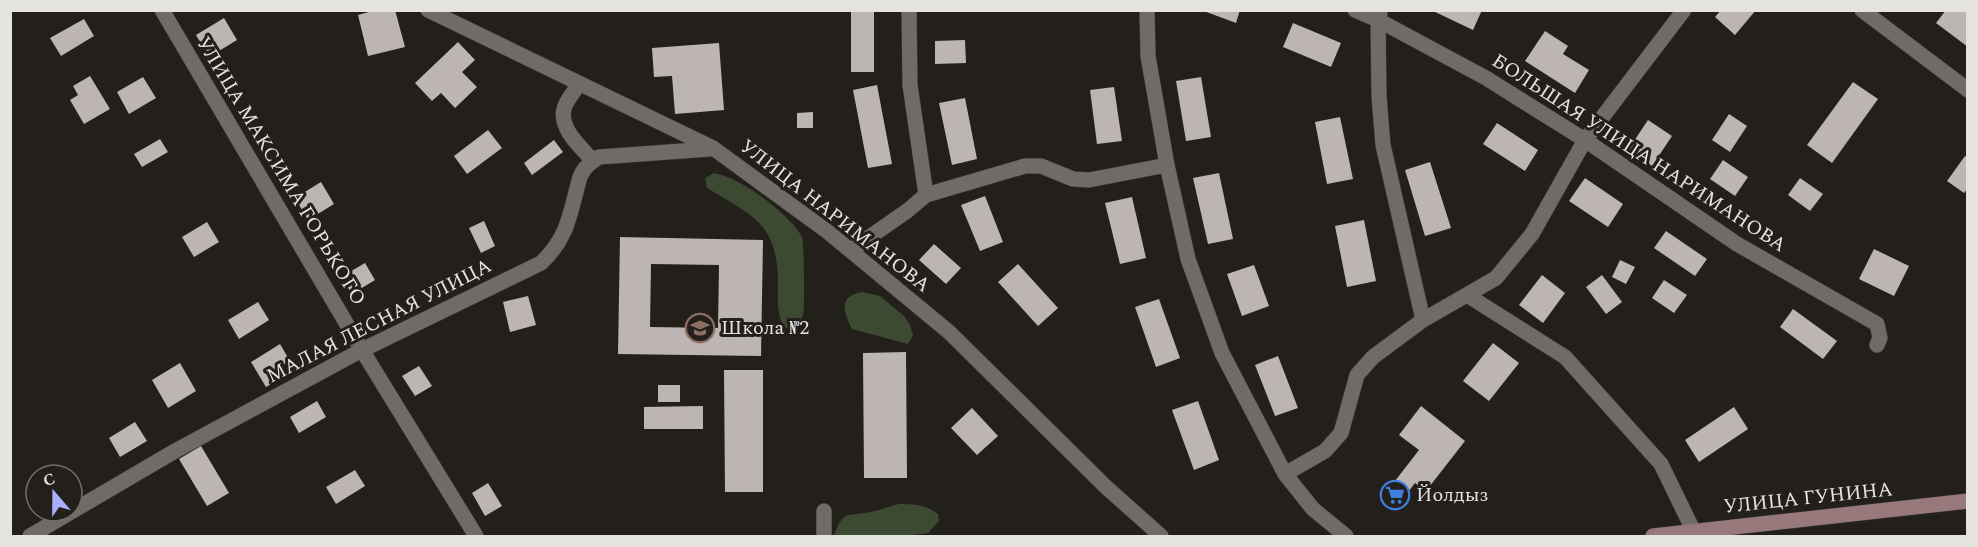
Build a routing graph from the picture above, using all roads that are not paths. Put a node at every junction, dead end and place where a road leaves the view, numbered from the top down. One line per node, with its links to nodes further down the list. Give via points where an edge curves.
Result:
1 (162, 10): 20 (street, УЛИЦА МАКСИМА ГОРЬКОГО)
2 (428, 10): 9 (street, УЛИЦА НАРИМАНОВА)
3 (909, 10): 15 (street, via 910,85)
4 (1147, 10): 14 (street, via 1148,56)
5 (1356, 10): 8 (street, БОЛЬШАЯ УЛИЦА НАРИМАНОВА)
6 (1684, 10): 11 (street)
7 (1862, 10): 10 (street)
8 (1379, 15): 11 (street, БОЛЬШАЯ УЛИЦА НАРИМАНОВА); 18 (street, via 1383,145)
9 (579, 84): 12 (street, УЛИЦА НАРИМАНОВА); 13 (street, via 563,114 567,130)
10 (1968, 90)
11 (1585, 140): 17 (street, via 1532,234 1496,278); 19 (street, БОЛЬШАЯ УЛИЦА НАРИМАНОВА, via 1737,244 1877,324)
12 (713, 148): 13 (street, via 607,156); 16 (street, УЛИЦА НАРИМАНОВА)
13 (593, 161): 20 (street, МАЛАЯ ЛЕСНАЯ УЛИЦА, via 580,177 560,242 541,263)
14 (1167, 165): 15 (street, via 1089,180 1073,179 1041,166 1025,166); 21 (street, via 1188,259 1222,353)
15 (926, 195): 16 (street)
16 (851, 250): 28 (street, УЛИЦА НАРИМАНОВА, via 949,332)
17 (1467, 295): 18 (street); 24 (street, via 1565,357 1661,464)
18 (1423, 320): 21 (street, via 1373,357 1357,375 1341,433 1325,451)
19 (1877, 345)
20 (362, 350): 25 (street, МАЛАЯ ЛЕСНАЯ УЛИЦА, via 175,451); 26 (street, УЛИЦА МАКСИМА ГОРЬКОГО)
21 (1285, 474): 29 (street)
22 (1968, 501): 24 (main road, УЛИЦА ГУНИНА)
23 (824, 511): 27 (street)
24 (1694, 532): 30 (main road, УЛИЦА ГУНИНА)
25 (30, 537)
26 (476, 537)
27 (824, 537)
28 (1161, 537)
29 (1346, 537)
30 (1653, 537)

